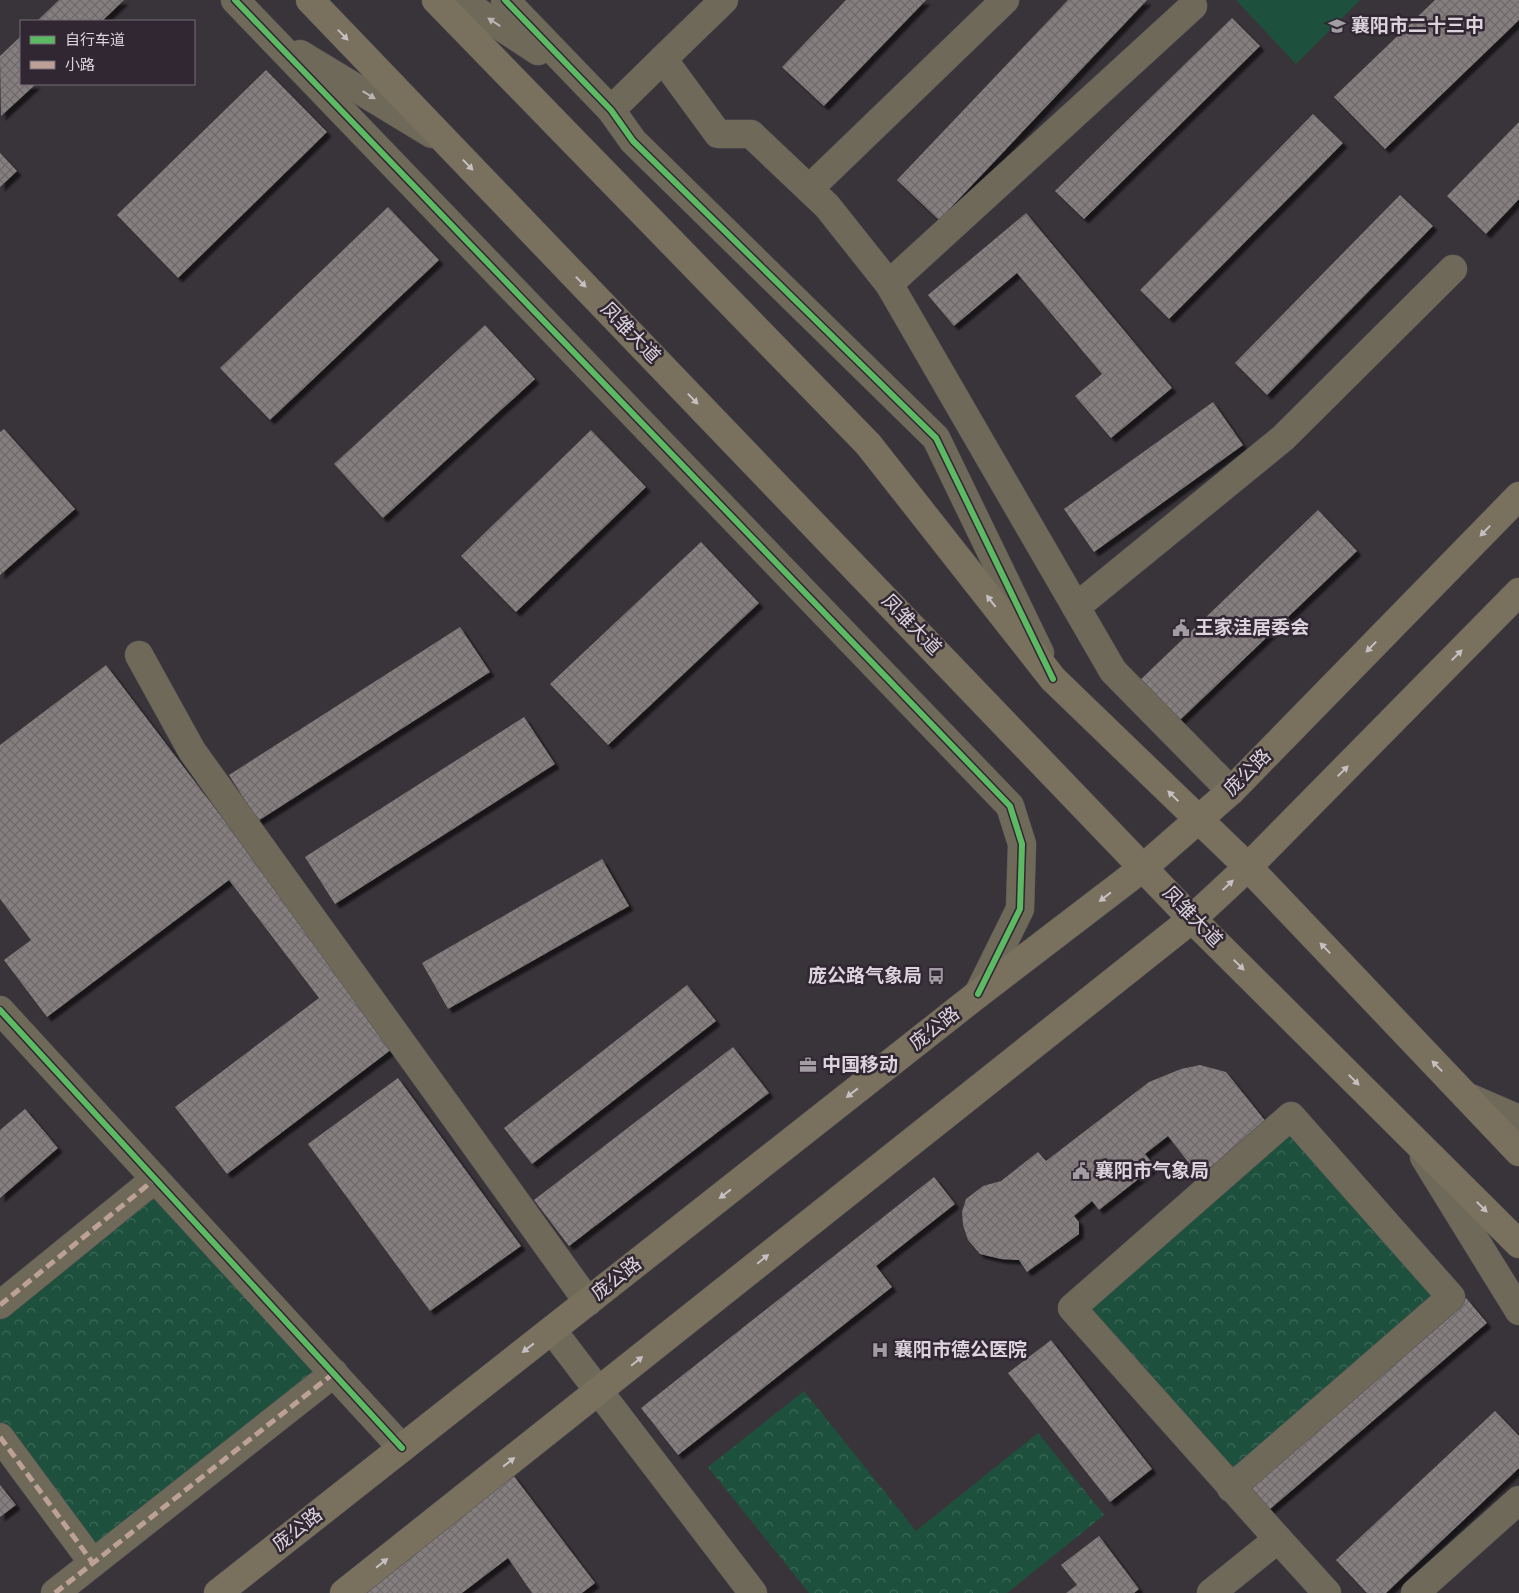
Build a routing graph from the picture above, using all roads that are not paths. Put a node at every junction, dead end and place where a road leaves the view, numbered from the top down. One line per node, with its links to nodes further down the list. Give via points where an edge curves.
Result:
1 (235, 0): 9 (street)
2 (310, 0): 13 (main road, 凤雏大道, one-way to 13)
3 (436, 0): 21 (main road, one-way to 3, via 868,444)
4 (460, 0): 11 (street, one-way to 4)
5 (505, 0): 11 (street)
6 (724, 0): 10 (street)
7 (1006, 0): 14 (street)
8 (1193, 6): 16 (street)
9 (267, 33): 13 (street, one-way to 13); 27 (street, via 1010,806 1022,844 1020,909)
10 (663, 59): 12 (street); 14 (street, via 718,134 751,134)
11 (579, 78): 12 (street)
12 (611, 110): 21 (street, via 633,141 936,438)
13 (446, 142): 24 (main road, 凤雏大道, one-way to 24)
14 (809, 189): 16 (street)
15 (1452, 269): 19 (street, via 1283,438)
16 (889, 284): 19 (street)
17 (1519, 496): 22 (main road, 庞公路, one-way to 22)
18 (1519, 592): 25 (main road, one-way to 18)
19 (1076, 607): 22 (street, via 1112,671)
20 (139, 655): 35 (street, via 192,752)
21 (1053, 679): 23 (main road, one-way to 21)
22 (1231, 791): 23 (main road, 庞公路)
23 (1199, 820): 24 (main road, 庞公路); 25 (main road)
24 (1144, 867): 26 (main road, 凤雏大道); 27 (main road, 庞公路, one-way to 27)
25 (1248, 867): 26 (main road, one-way to 25); 29 (main road, one-way to 25)
26 (1192, 918): 31 (main road, 凤雏大道, one-way to 31); 40 (main road, one-way to 26)
27 (978, 994): 35 (main road, 庞公路, one-way to 35)
28 (0, 1010): 33 (street)
29 (1466, 1096): 30 (street); 32 (main road)
30 (1519, 1119)
31 (1413, 1139): 34 (main road, 凤雏大道, one-way to 34); 37 (street)
32 (1519, 1152)
33 (155, 1179): 36 (street); 39 (street)
34 (1519, 1244)
35 (588, 1302): 38 (main road, 庞公路)
36 (0, 1305)
37 (1519, 1311)
38 (552, 1330): 40 (street); 42 (main road, 庞公路, one-way to 42)
39 (334, 1373): 42 (street); 46 (street)
40 (599, 1391): 49 (main road, one-way to 40); 50 (street)
41 (0, 1437): 46 (street)
42 (402, 1448): 48 (main road, 庞公路)
43 (1231, 1488): 43 (street, via 1072,1308 1292,1116 1450,1297); 45 (street)
44 (1519, 1500): 53 (street)
45 (1278, 1539): 51 (street); 52 (street)
46 (93, 1563): 47 (street)
47 (55, 1593)
48 (218, 1593)
49 (344, 1593)
50 (752, 1593)
51 (1211, 1593)
52 (1327, 1593)
53 (1414, 1593)

